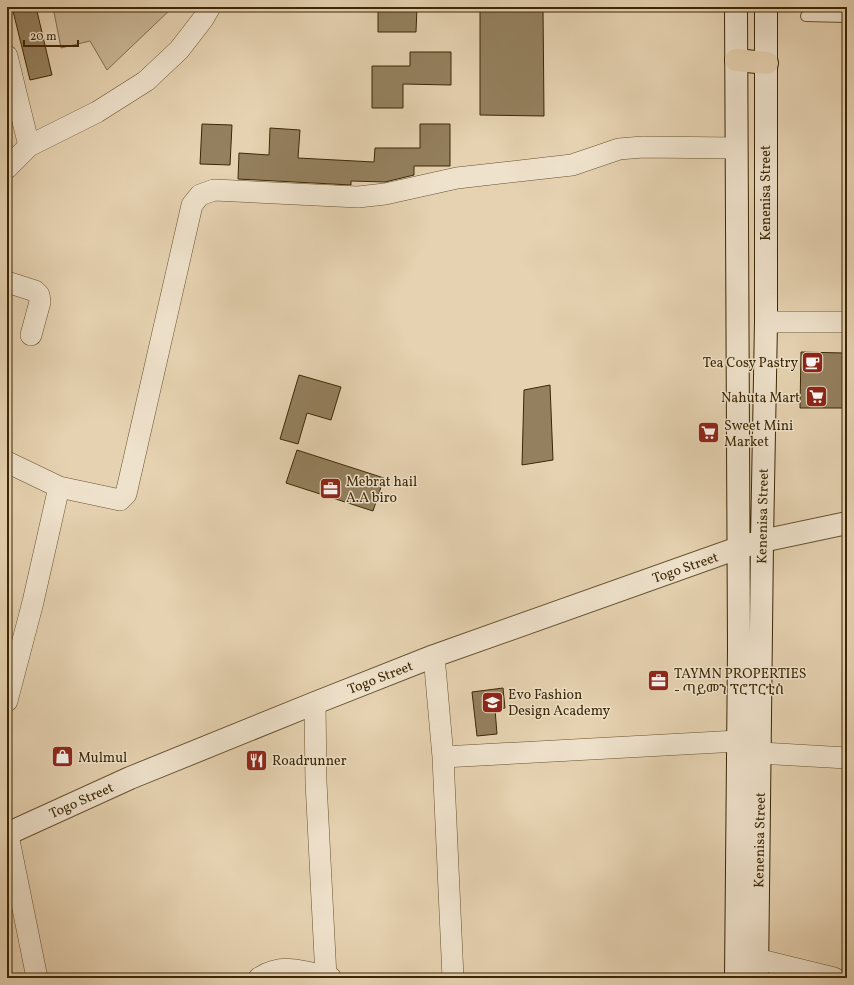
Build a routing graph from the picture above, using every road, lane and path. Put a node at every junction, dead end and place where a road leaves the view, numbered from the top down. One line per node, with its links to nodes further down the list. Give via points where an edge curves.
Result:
1 (210, 7): 9 (street, via 204,19 179,50 146,80 97,112)
2 (736, 7): 7 (main road, Kenenisa Street)
3 (766, 7): 8 (main road, Kenenisa Street)
4 (806, 16): 5 (lane)
5 (847, 17)
6 (7, 56): 9 (street)
7 (736, 60): 8 (main road); 10 (main road, Kenenisa Street)
8 (766, 63): 13 (main road, Kenenisa Street)
9 (29, 146): 11 (street)
10 (736, 148): 17 (street, via 619,149 572,165 457,178 385,194 358,197 214,190 200,195 192,205 126,494 120,500); 20 (main road, Kenenisa Street)
11 (7, 168)
12 (7, 282): 15 (street, via 40,295)
13 (766, 322): 14 (street); 19 (main road, Kenenisa Street)
14 (847, 322)
15 (31, 335)
16 (7, 462): 17 (street)
17 (59, 487): 22 (street)
18 (847, 523): 19 (main road, Togo Street)
19 (762, 541): 20 (main road, Togo Street); 25 (main road, Kenenisa Street)
20 (738, 548): 21 (main road, Togo Street); 24 (main road, Kenenisa Street)
21 (434, 656): 23 (main road, Togo Street); 26 (street)
22 (7, 701)
23 (315, 703): 29 (main road, Togo Street, via 130,778); 31 (street, via 316,782)
24 (738, 740): 26 (street); 35 (main road, Kenenisa Street)
25 (760, 753): 27 (street); 30 (main road, Kenenisa Street)
26 (444, 757): 34 (street)
27 (847, 758)
28 (7, 830): 29 (street)
29 (7, 834): 32 (street)
30 (757, 968): 36 (street)
31 (329, 977): 33 (street, via 296,969 280,969)
32 (37, 978)
33 (260, 978)
34 (453, 978)
35 (736, 978)
36 (834, 978)

